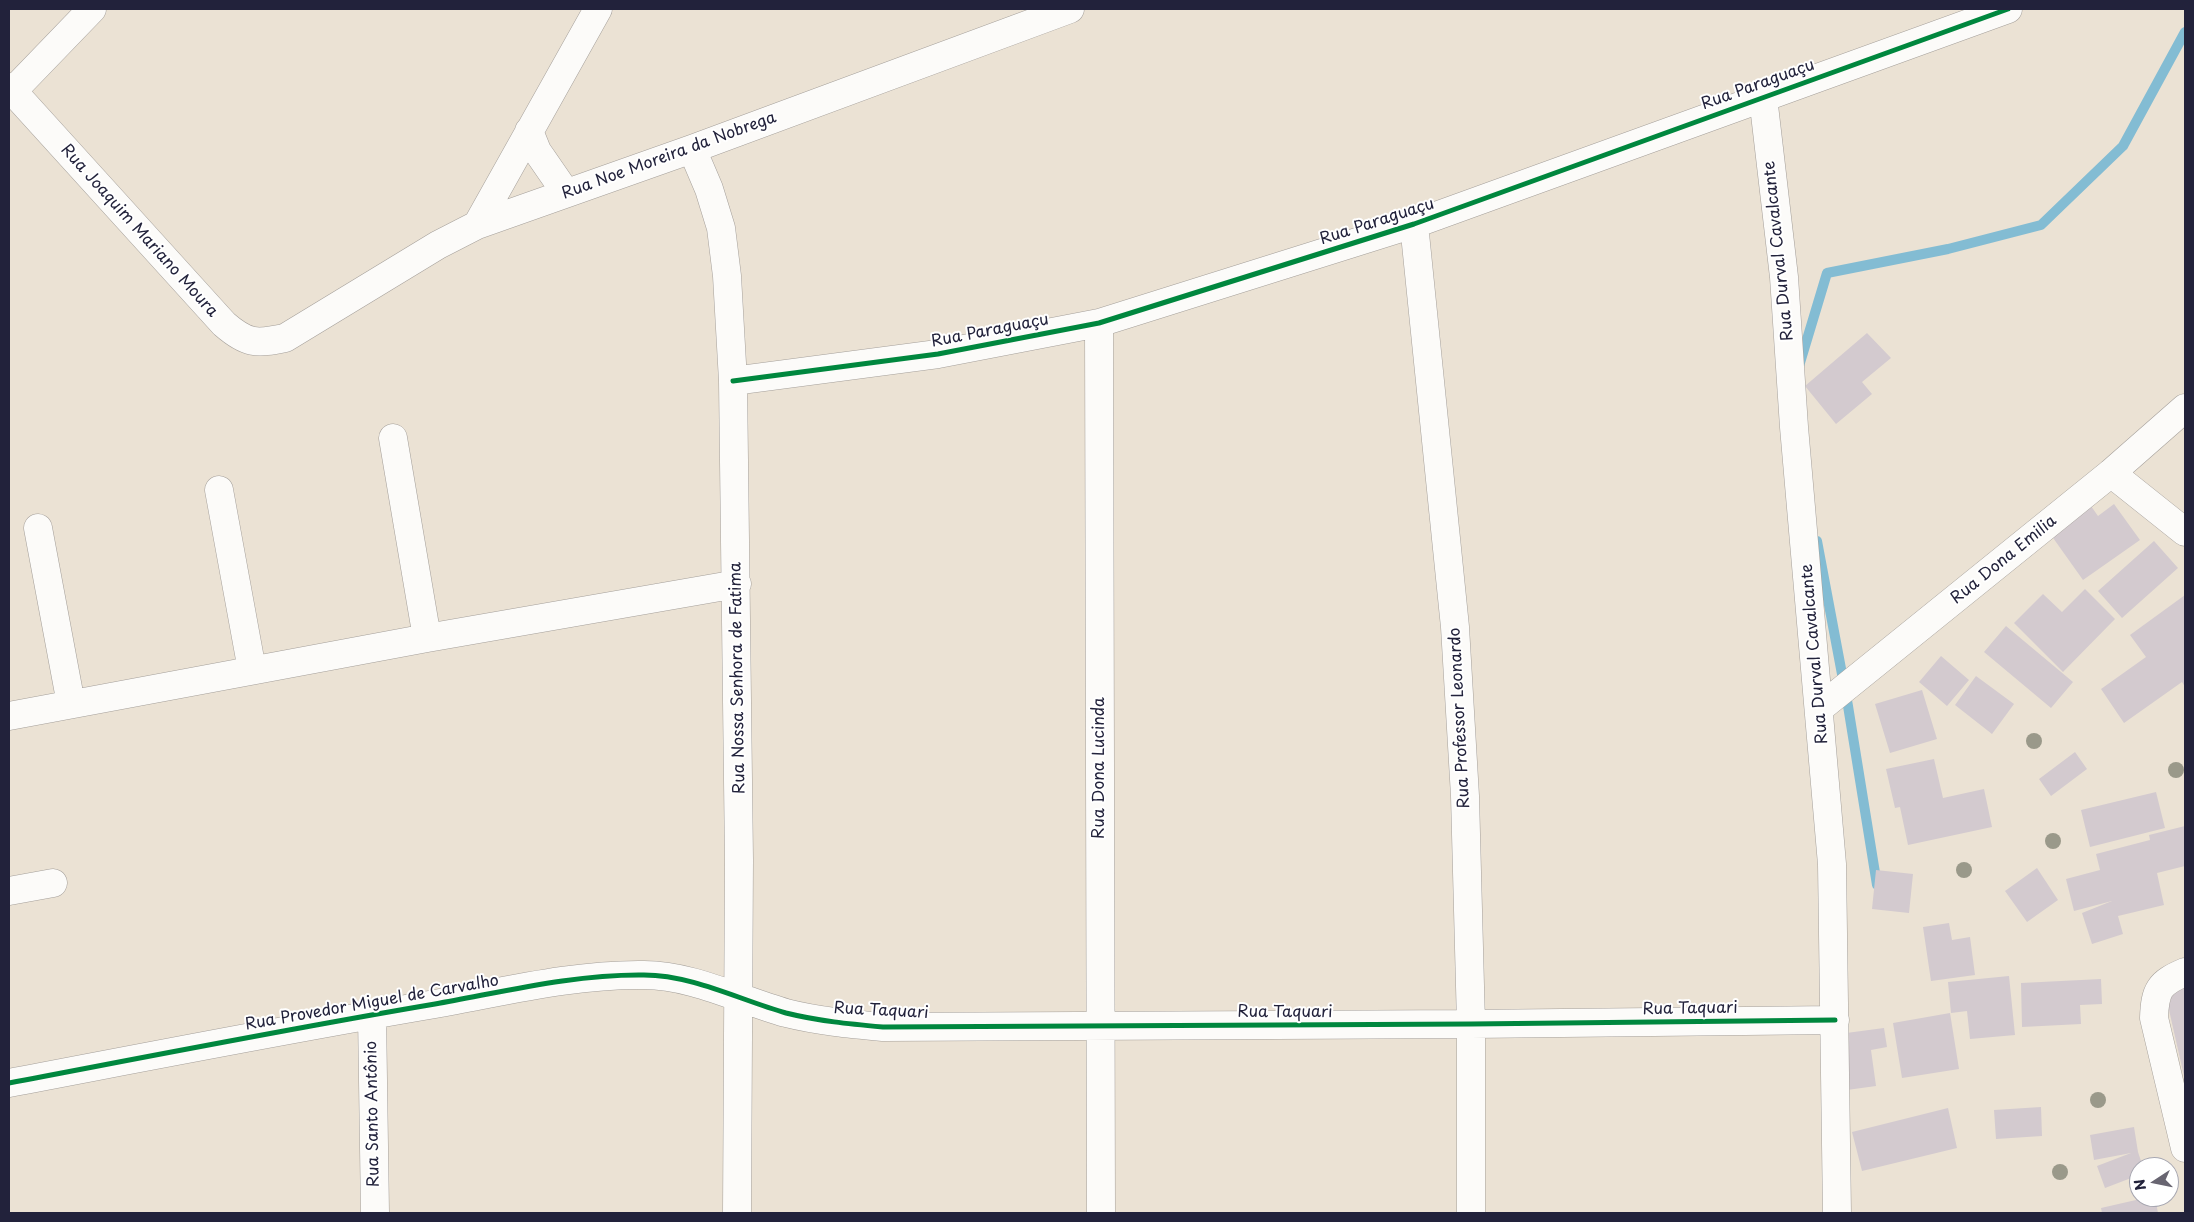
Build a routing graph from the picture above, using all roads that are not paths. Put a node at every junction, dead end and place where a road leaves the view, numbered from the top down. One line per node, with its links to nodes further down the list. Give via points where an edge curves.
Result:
1 (92, 9): 5 (street)
2 (598, 9): 7 (street)
3 (1070, 9): 8 (street, Rua Noe Moreira da Nobrega)
4 (2008, 9): 6 (street, Rua Paraguaçu)
5 (10, 91): 13 (street, Rua Joaquim Mariano Moura, via 224,324 241,338 256,343)
6 (1763, 97): 10 (street, Rua Paraguaçu); 24 (street, Rua Durval Cavalcante, via 1784,277 1794,427)
7 (529, 131): 9 (street, via 537,152); 11 (street)
8 (692, 149): 9 (street, Rua Noe Moreira da Nobrega); 14 (street, Rua Nossa Senhora de Fatima, via 721,228 728,276)
9 (566, 193): 11 (street, Rua Noe Moreira da Nobrega)
10 (1414, 224): 12 (street, Rua Paraguaçu); 33 (street, Rua Professor Leonardo, via 1456,627 1465,796)
11 (476, 226): 13 (street, Rua Noe Moreira da Nobrega, via 438,245)
12 (1099, 323): 14 (street, Rua Paraguaçu, via 938,354); 34 (street, Rua Dona Lucinda)
13 (285, 338)
14 (733, 381): 21 (street, Rua Nossa Senhora de Fatima)
15 (2185, 408): 17 (street, Rua Dona Emilia)
16 (393, 438): 22 (street)
17 (2111, 473): 20 (street); 24 (street, Rua Dona Emilia)
18 (218, 490): 23 (street)
19 (38, 528): 25 (street)
20 (2185, 532)
21 (737, 584): 22 (street); 30 (street, Rua Nossa Senhora de Fatima)
22 (427, 638): 23 (street)
23 (252, 670): 25 (street)
24 (1829, 701): 32 (street, Rua Durval Cavalcante)
25 (71, 704): 26 (street)
26 (9, 716)
27 (53, 883): 28 (street)
28 (9, 891)
29 (2177, 976): 36 (street, via 2154,996 2154,1018)
30 (738, 998): 31 (street, Rua Provedor Miguel de Carvalho, via 682,980 645,975 601,977); 34 (street, Rua Taquari, via 829,1022 883,1027); 38 (street, Rua Nossa Senhora de Fatima)
31 (372, 1014): 35 (street, Rua Provedor Miguel de Carvalho); 37 (street, Rua Santo Antônio)
32 (1835, 1020): 33 (street, Rua Taquari); 41 (street, Rua Durval Cavalcante)
33 (1471, 1024): 34 (street, Rua Taquari); 40 (street, Rua Professor Leonardo)
34 (1101, 1027): 39 (street, Rua Dona Lucinda)
35 (9, 1083)
36 (2185, 1148)
37 (375, 1213)
38 (738, 1213)
39 (1100, 1213)
40 (1471, 1213)
41 (1837, 1213)

